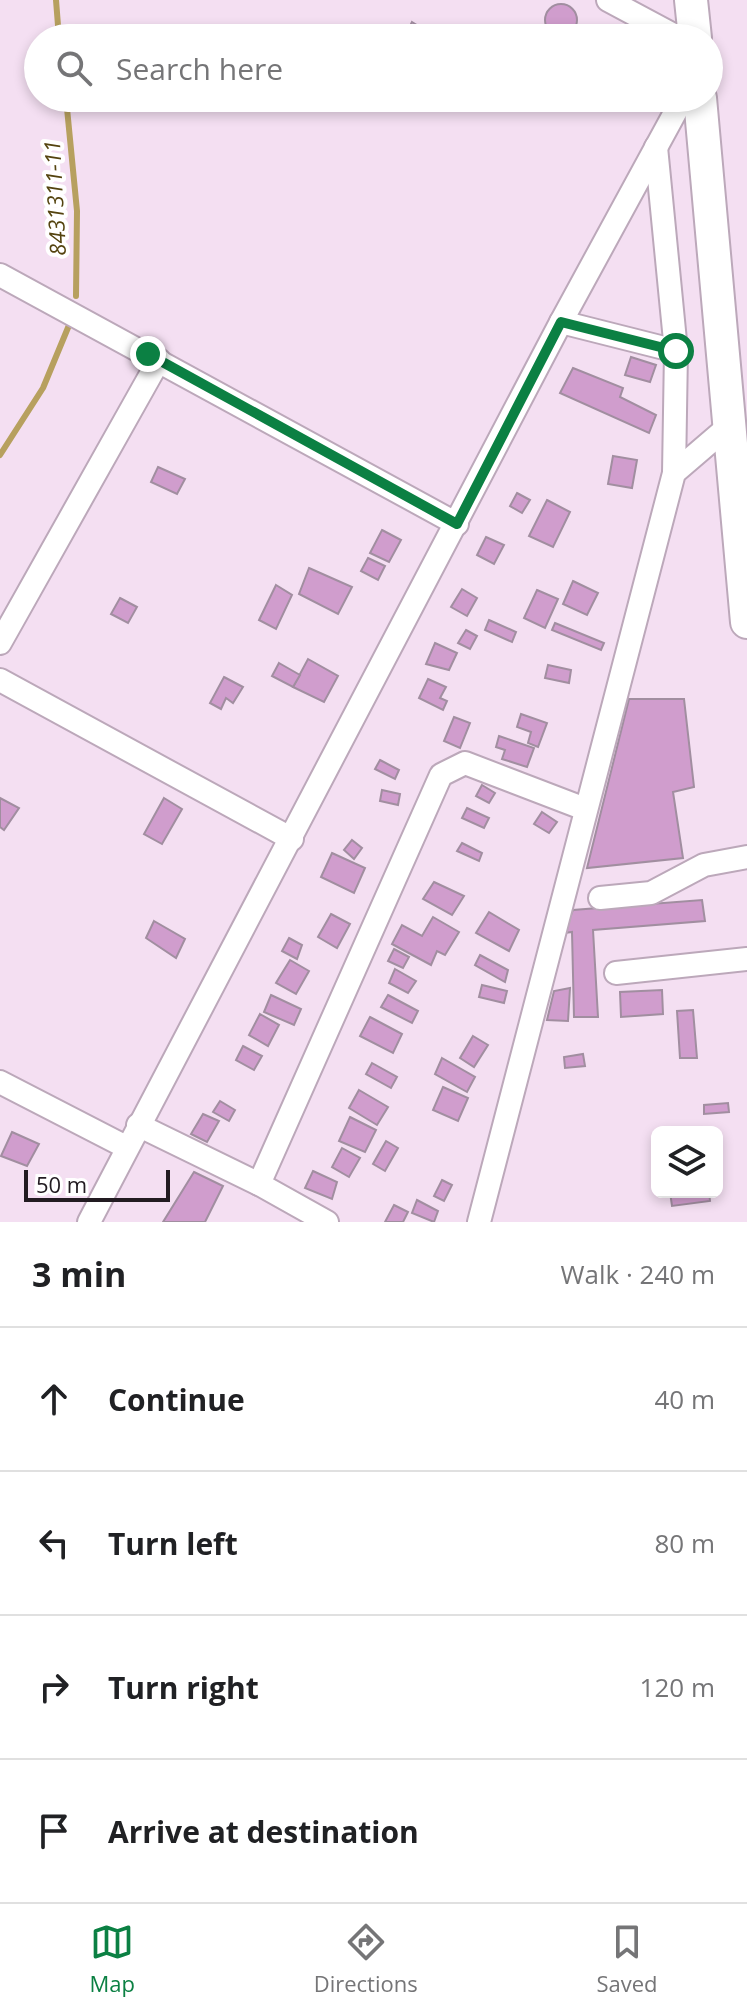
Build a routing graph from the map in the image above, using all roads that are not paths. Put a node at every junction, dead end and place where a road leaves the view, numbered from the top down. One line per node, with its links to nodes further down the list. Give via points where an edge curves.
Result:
1 (608, 0): 3 (street)
2 (691, 0): 4 (highway)
3 (653, 24)
4 (694, 24)
5 (675, 112): 7 (street)
6 (701, 112): 12 (highway)
7 (656, 147): 9 (street); 10 (street)
8 (0, 275): 11 (street)
9 (561, 322): 10 (street); 14 (street)
10 (676, 351): 13 (street)
11 (159, 360): 14 (street); 16 (street)
12 (730, 425): 13 (street); 15 (highway)
13 (674, 473): 18 (street)
14 (457, 524): 19 (street)
15 (747, 622)
16 (0, 643)
17 (0, 680): 19 (street)
18 (585, 809): 27 (street, via 465,763 441,775); 30 (street)
19 (292, 839): 25 (street)
20 (747, 857): 21 (street, via 704,865 651,893)
21 (600, 898)
22 (747, 959): 23 (street)
23 (616, 973)
24 (0, 1082): 26 (street)
25 (138, 1125): 26 (street); 27 (street)
26 (126, 1147): 28 (street)
27 (259, 1184): 29 (street)
28 (89, 1222)
29 (327, 1222)
30 (479, 1222)

